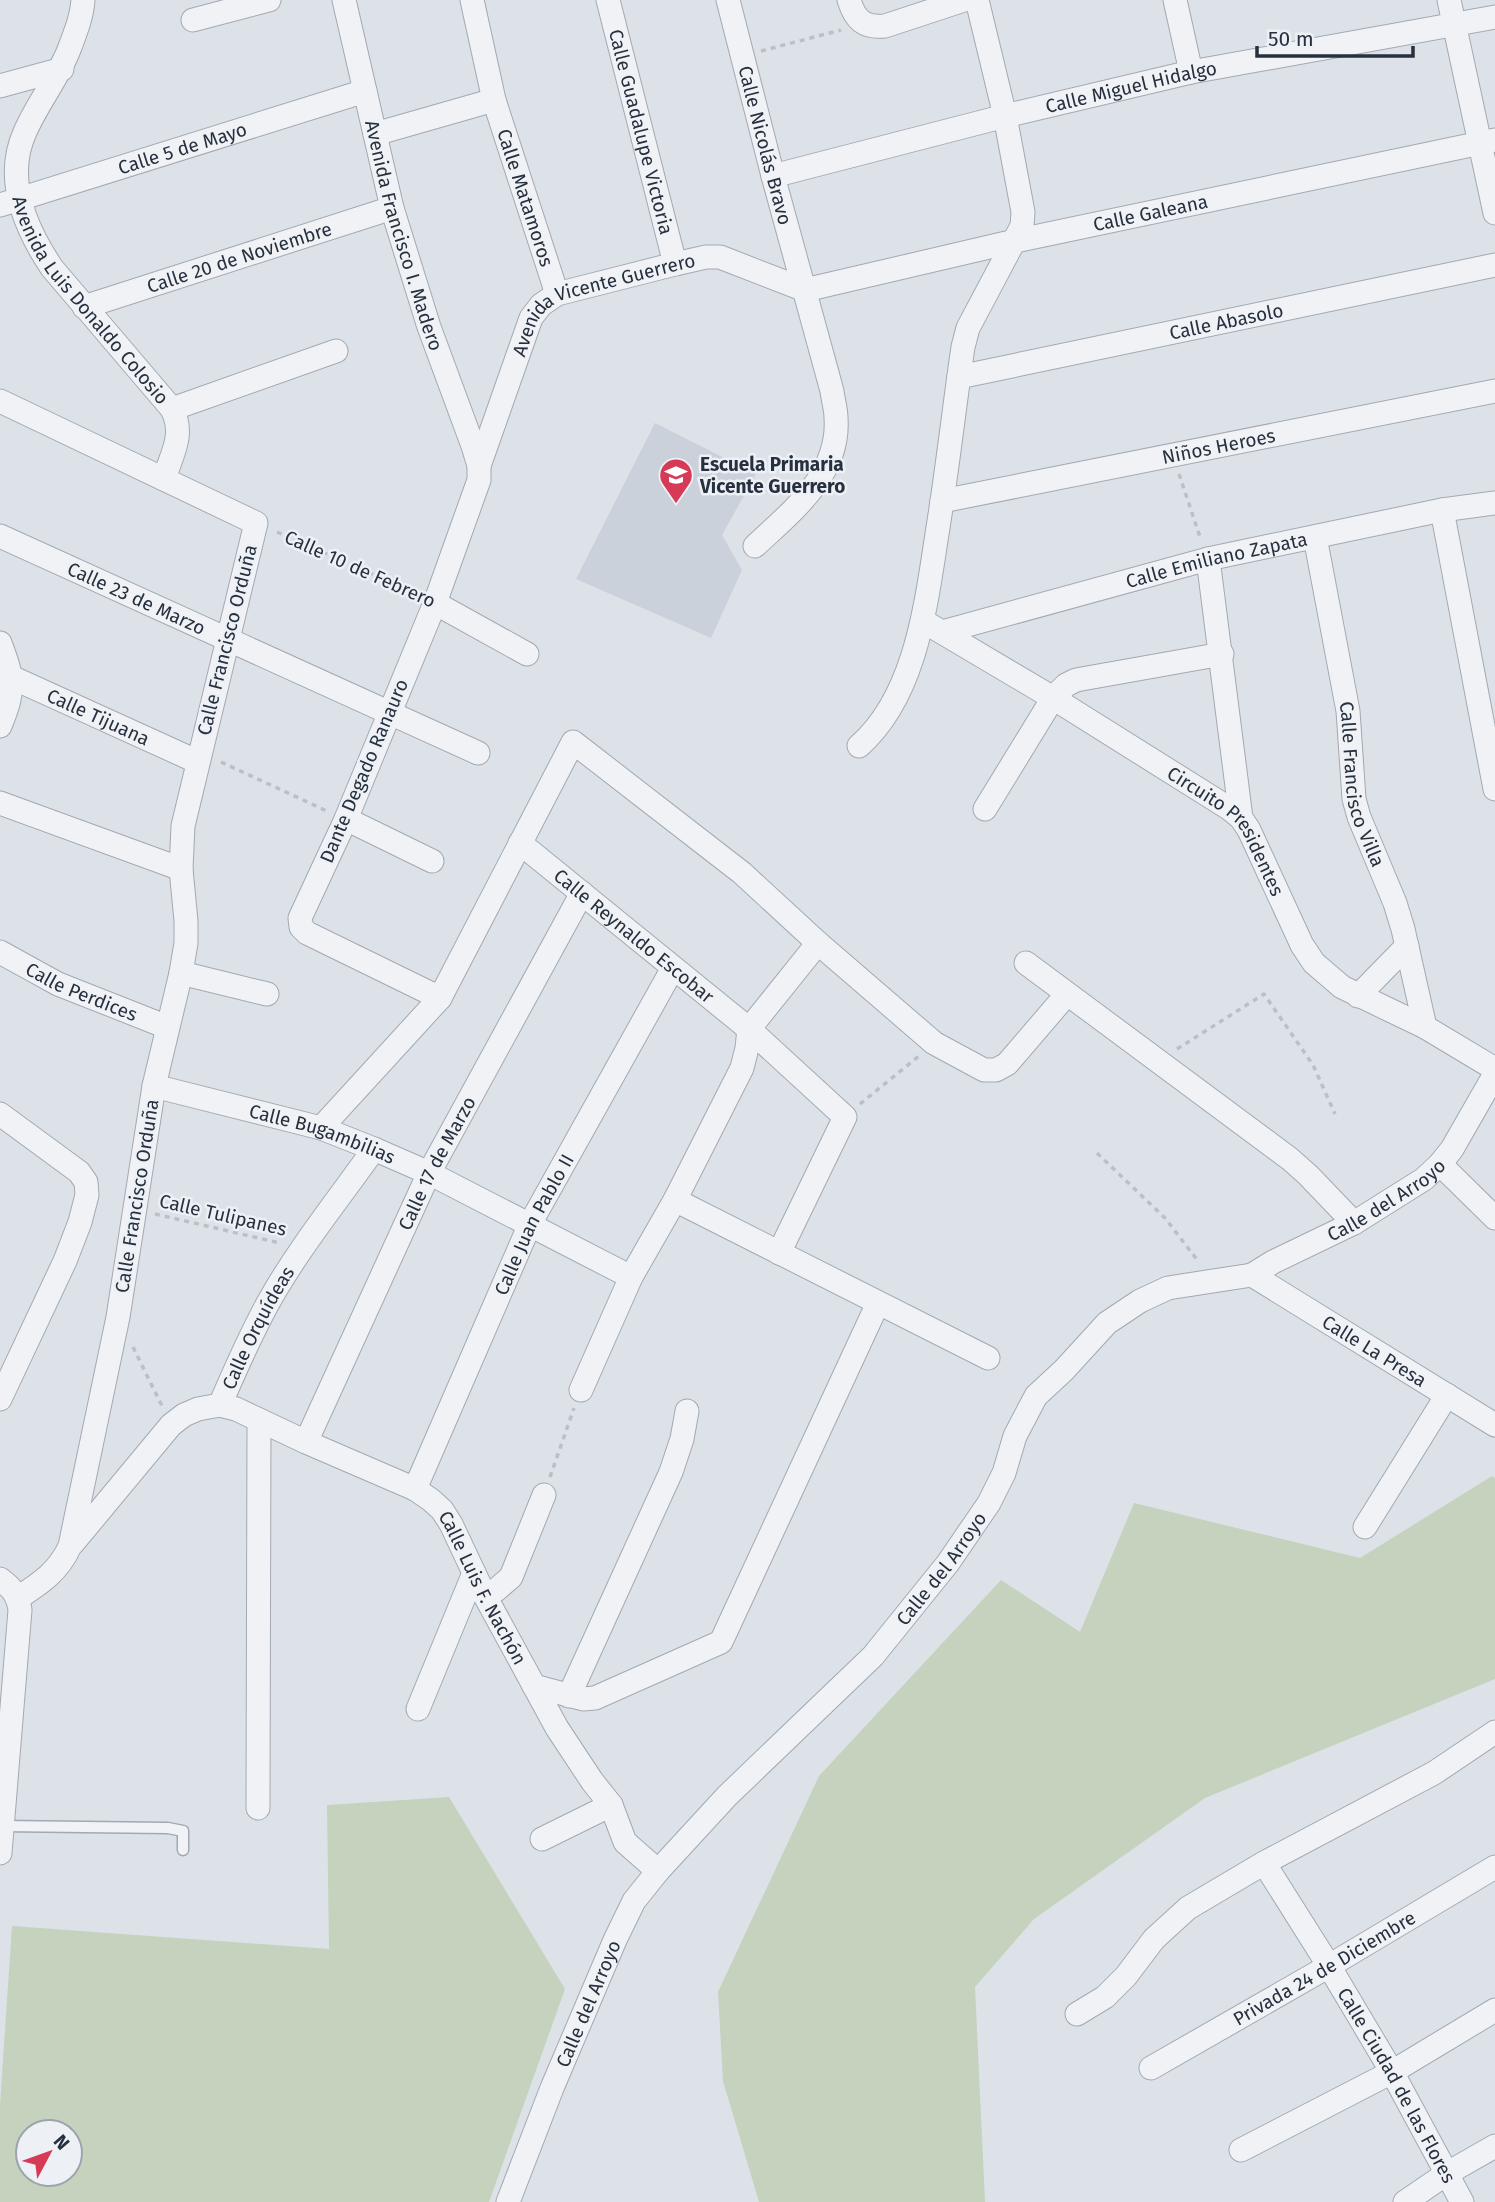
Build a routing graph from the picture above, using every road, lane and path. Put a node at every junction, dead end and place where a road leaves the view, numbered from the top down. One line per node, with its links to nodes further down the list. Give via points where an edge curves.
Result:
1 (83, 0): 17 (street, Avenida Luis Donaldo Colosio)
2 (269, 0): 13 (street)
3 (344, 0): 20 (street, Avenida Francisco I. Madero)
4 (472, 0): 21 (street, Calle Matamoros)
5 (608, 0): 30 (street, Calle Guadalupe Victoria)
6 (728, 0): 16 (street, Calle Nicolás Bravo)
7 (849, 0): 14 (street)
8 (964, 0): 14 (street, via 885,26)
9 (977, 0): 22 (street)
10 (1175, 0): 18 (street)
11 (1449, 0): 15 (street)
12 (1495, 17): 15 (street, Calle Miguel Hidalgo)
13 (193, 20)
14 (864, 24): 16 (path)
15 (1454, 24): 18 (street, Calle Miguel Hidalgo); 24 (street)
16 (742, 57): 25 (street, Calle Nicolás Bravo)
17 (62, 69): 19 (street); 26 (street, Avenida Luis Donaldo Colosio, via 25,131)
18 (1191, 72): 22 (street, Calle Miguel Hidalgo)
19 (0, 86)
20 (365, 92): 23 (street, Avenida Francisco I. Madero); 26 (street, Calle 5 de Mayo)
21 (494, 100): 23 (street); 33 (street, Calle Matamoros)
22 (1005, 116): 25 (street, Calle Miguel Hidalgo); 29 (street, via 1023,212)
23 (375, 134): 27 (street, Avenida Francisco I. Madero)
24 (1488, 141): 28 (street); 29 (street, Calle Galeana)
25 (773, 176): 32 (street, Calle Nicolás Bravo)
26 (10, 202): 34 (street, Avenida Luis Donaldo Colosio, via 52,268)
27 (392, 208): 34 (street, Calle 20 de Noviembre); 41 (street, Avenida Francisco I. Madero)
28 (1495, 214)
29 (1015, 241): 32 (street, Calle Galeana); 36 (street, via 968,328)
30 (674, 264): 32 (street, Avenida Vicente Guerrero, via 720,257); 33 (street, Avenida Vicente Guerrero)
31 (1495, 265): 36 (street, Calle Abasolo)
32 (805, 290): 49 (street, Calle Nicolás Bravo, via 832,391 833,448 810,494)
33 (557, 294): 41 (street, Avenida Vicente Guerrero, via 531,318)
34 (84, 307): 39 (street, Avenida Luis Donaldo Colosio)
35 (336, 351): 39 (street)
36 (959, 377): 43 (street)
37 (1495, 391): 40 (street, Niños Heroes)
38 (0, 401): 42 (street)
39 (172, 409): 42 (street, Avenida Luis Donaldo Colosio, via 178,436)
40 (1172, 456): 43 (street, Niños Heroes); 50 (path)
41 (479, 466): 51 (street, Dante Degado Ranauro, via 475,496)
42 (164, 480): 46 (street)
43 (943, 501): 52 (street)
44 (1495, 503): 45 (street, Calle Emiliano Zapata)
45 (1442, 510): 48 (street, Calle Emiliano Zapata); 64 (street)
46 (256, 523): 51 (path, Calle 10 de Febrero); 53 (street, Calle Francisco Orduña)
47 (0, 537): 53 (street, Calle 23 de Marzo)
48 (1315, 537): 50 (street, Calle Emiliano Zapata); 74 (street, Calle Francisco Villa, via 1348,711 1354,799 1395,902)
49 (755, 546)
50 (1208, 559): 52 (street, Calle Emiliano Zapata); 56 (street)
51 (435, 603): 55 (street, Calle 10 de Febrero); 59 (street, Dante Degado Ranauro)
52 (932, 627): 58 (street, Circuito Presidentes); 61 (street, via 884,718)
53 (229, 640): 59 (street, Calle 23 de Marzo); 63 (street, Calle Francisco Orduña)
54 (0, 643): 57 (street)
55 (527, 653)
56 (1222, 654): 58 (street, via 1076,680); 67 (street)
57 (6, 675): 60 (street, via 11,694); 63 (street, Calle Tijuana)
58 (1054, 698): 66 (street); 67 (street, Circuito Presidentes)
59 (390, 711): 62 (street); 68 (street, Dante Degado Ranauro)
60 (0, 726)
61 (859, 746)
62 (478, 753)
63 (199, 757): 68 (path); 71 (street, Calle Francisco Orduña, via 183,826)
64 (1495, 789)
65 (0, 803): 71 (street)
66 (985, 809)
67 (1241, 818): 81 (street, Circuito Presidentes, via 1302,945 1314,963)
68 (346, 819): 70 (street); 82 (street, Dante Degado Ranauro, via 300,918 301,927)
69 (520, 843): 72 (street, Calle Reynaldo Escobar); 73 (street, via 573,742 742,873); 82 (street)
70 (432, 861)
71 (181, 869): 78 (street, Calle Francisco Orduña, via 186,921)
72 (582, 893): 77 (street, Calle Reynaldo Escobar); 98 (street, Calle 17 de Marzo)
73 (818, 943): 85 (street); 86 (street)
74 (1407, 946): 81 (street); 84 (street, Calle Francisco Villa)
75 (0, 952): 83 (street, Calle Perdices, via 58,984)
76 (1026, 963): 80 (street)
77 (673, 968): 85 (street, Calle Reynaldo Escobar); 103 (street, Calle Juan Pablo II)
78 (181, 973): 79 (street); 83 (street, Calle Francisco Orduña)
79 (267, 994)
80 (1067, 994): 86 (street, via 1007,1064 996,1070 984,1070); 87 (street)
81 (1359, 996): 84 (street, Circuito Presidentes)
82 (440, 998): 94 (street)
83 (167, 1027): 90 (street, Calle Francisco Orduña)
84 (1425, 1027): 88 (street, Circuito Presidentes)
85 (749, 1029): 93 (street, Calle Reynaldo Escobar); 99 (street, via 742,1068)
86 (934, 1043): 93 (path)
87 (1158, 1061): 92 (path, via 1264,994 1313,1065); 102 (street, via 1290,1159)
88 (1495, 1069)
89 (1495, 1074): 97 (street, Calle del Arroyo)
90 (154, 1086): 94 (street, Calle Bugambilias); 100 (street, Calle Francisco Orduña)
91 (0, 1114): 114 (street, via 79,1172 87,1195 65,1261)
92 (1335, 1114)
93 (845, 1117): 105 (street)
94 (321, 1128): 95 (street, Calle Bugambilias)
95 (374, 1149): 98 (street, Calle Bugambilias); 104 (street, Calle Orquídeas)
96 (1097, 1153): 108 (path, via 1165,1218)
97 (1440, 1164): 101 (street); 102 (street, Calle del Arroyo)
98 (429, 1173): 103 (street, Calle Bugambilias); 120 (street, Calle 17 de Marzo)
99 (674, 1200): 105 (street); 107 (street)
100 (136, 1210): 104 (path, Calle Tulipanes); 110 (street, Calle Francisco Orduña)
101 (1495, 1217)
102 (1354, 1223): 106 (street, Calle del Arroyo)
103 (530, 1224): 107 (street, Calle Bugambilias); 121 (street, Calle Juan Pablo II)
104 (304, 1248): 115 (street, Calle Orquídeas, via 269,1301)
105 (779, 1253): 109 (street)
106 (1252, 1275): 108 (street, Calle del Arroyo); 113 (street, Calle La Presa)
107 (631, 1277): 112 (street)
108 (1214, 1281): 141 (street, Calle del Arroyo, via 1168,1288 1140,1301 1107,1323 1036,1396 1014,1436 1004,1473 989,1503 948,1563 873,1656 727,1796)
109 (878, 1303): 111 (street); 130 (street, via 721,1642 595,1698)
110 (118, 1317): 118 (path); 124 (street, Calle Francisco Orduña)
111 (988, 1358)
112 (581, 1390): 122 (path)
113 (1447, 1395): 119 (street, Calle La Presa); 123 (street)
114 (0, 1399)
115 (220, 1405): 117 (street, Calle Luis F. Nachón); 118 (street, Calle Orquídeas, via 198,1409)
116 (687, 1411): 130 (street, via 671,1472)
117 (259, 1420): 120 (street, Calle Luis F. Nachón); 134 (street)
118 (171, 1425): 124 (street, Calle Orquídeas)
119 (1495, 1426)
120 (306, 1442): 121 (street, Calle Luis F. Nachón)
121 (415, 1489): 125 (street, Calle Luis F. Nachón, via 442,1510)
122 (544, 1495): 127 (street, via 511,1577)
123 (1365, 1527)
124 (70, 1546): 128 (street, Calle Francisco Orduña, via 45,1581)
125 (474, 1573): 127 (street, Calle Luis F. Nachón); 131 (street)
126 (0, 1579): 128 (street)
127 (484, 1594): 129 (street, Calle Luis F. Nachón)
128 (18, 1598): 135 (street)
129 (534, 1686): 130 (street); 133 (street, Calle Luis F. Nachón, via 557,1728)
130 (569, 1696)
131 (418, 1709)
132 (1495, 1732): 139 (street, via 1434,1773)
133 (611, 1805): 136 (street); 141 (street, Calle Luis F. Nachón, via 625,1842)
134 (258, 1808)
135 (2, 1826): 137 (lane, via 168,1828 183,1831); 138 (street)
136 (542, 1839)
137 (183, 1850)
138 (0, 1853)
139 (1264, 1863): 142 (street, Calle Ciudad de las Flores); 144 (street, via 1188,1908 1154,1939 1105,1997)
140 (1495, 1867): 142 (street, Privada 24 de Diciembre)
141 (658, 1871): 150 (street, Calle del Arroyo, via 634,1901 615,1940)
142 (1329, 1966): 145 (street, Privada 24 de Diciembre); 146 (street, Calle Ciudad de las Flores)
143 (1495, 2010): 146 (street)
144 (1077, 2014)
145 (1151, 2068)
146 (1392, 2072): 148 (street); 149 (street, Calle Ciudad de las Flores)
147 (1495, 2146): 149 (street)
148 (1241, 2150)
149 (1446, 2174): 151 (street); 152 (street, Calle Ciudad de las Flores)
150 (508, 2202)
151 (1405, 2202)
152 (1462, 2202)

